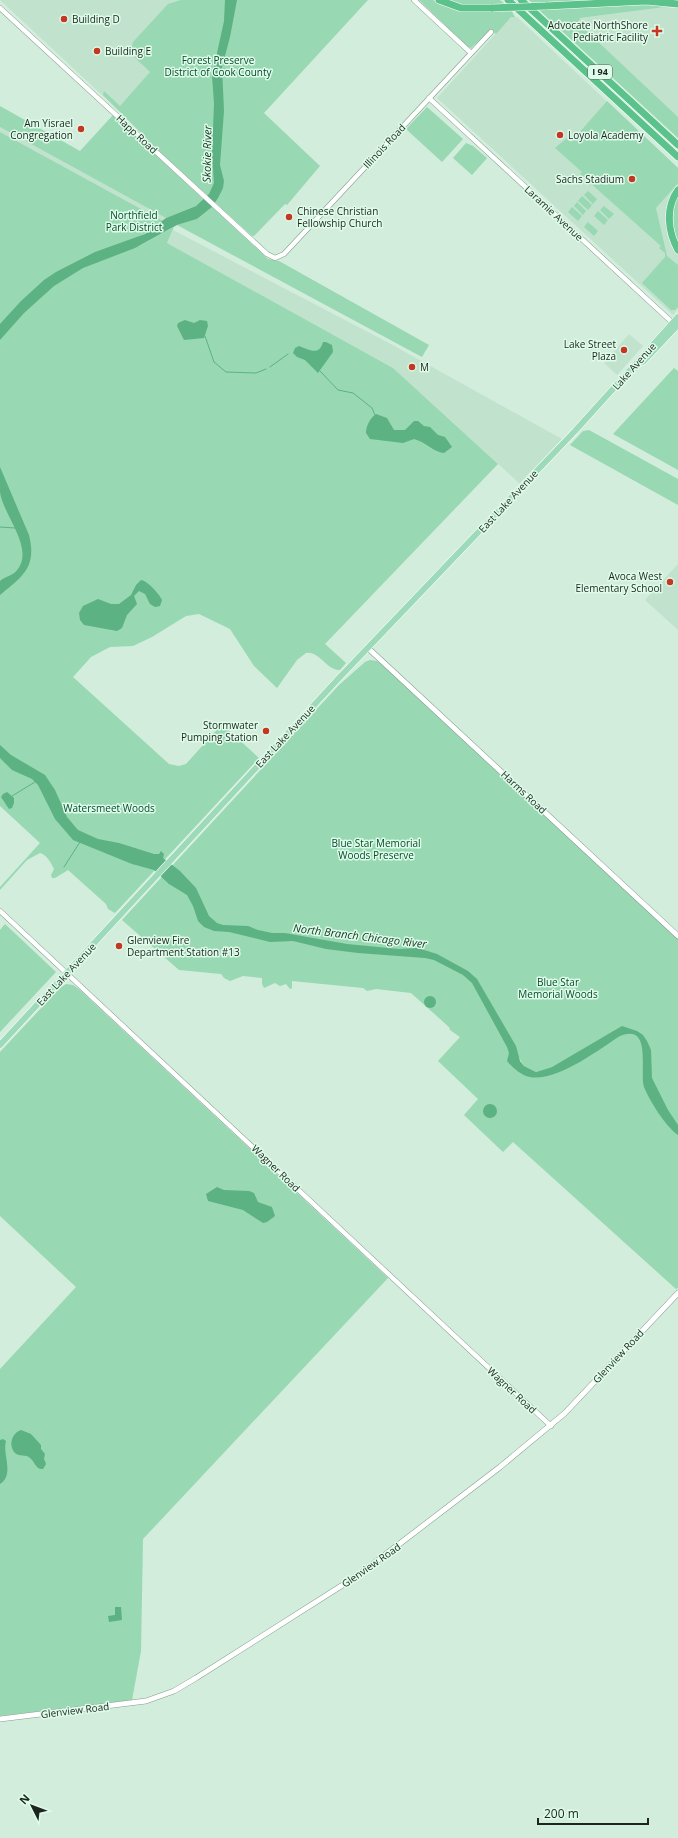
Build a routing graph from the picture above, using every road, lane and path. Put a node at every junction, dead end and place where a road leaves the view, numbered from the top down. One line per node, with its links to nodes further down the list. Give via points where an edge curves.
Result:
1 (414, 0): 10 (street)
2 (439, 0): 6 (highway, bridge, via 461,8)
3 (508, 0): 13 (highway, I 94)
4 (521, 0): 12 (highway, I 94)
5 (670, 0): 7 (main road)
6 (634, 1): 7 (highway)
7 (678, 3)
8 (0, 8): 16 (street, Happ Road, via 217,209 267,254)
9 (491, 32): 10 (street, Illinois Road)
10 (471, 53): 11 (street, Illinois Road)
11 (429, 98): 16 (street, Illinois Road, via 284,254); 18 (street, Laramie Avenue)
12 (678, 145)
13 (678, 157)
14 (678, 190): 15 (highway, via 672,201 669,223)
15 (678, 250)
16 (275, 258)
17 (678, 317): 18 (main road, Lake Avenue)
18 (676, 325): 19 (main road, Lake Avenue)
19 (575, 431): 20 (main road, East Lake Avenue)
20 (369, 649): 22 (main road, Harms Road); 23 (main road, East Lake Avenue, via 339,678)
21 (0, 911): 23 (street, Wagner Road)
22 (678, 936)
23 (67, 973): 24 (main road, East Lake Avenue); 26 (street, Wagner Road)
24 (0, 1045)
25 (678, 1292): 26 (main road, Glenview Road)
26 (552, 1426): 27 (main road, Glenview Road, via 371,1566 178,1689 135,1703)
27 (0, 1719)

